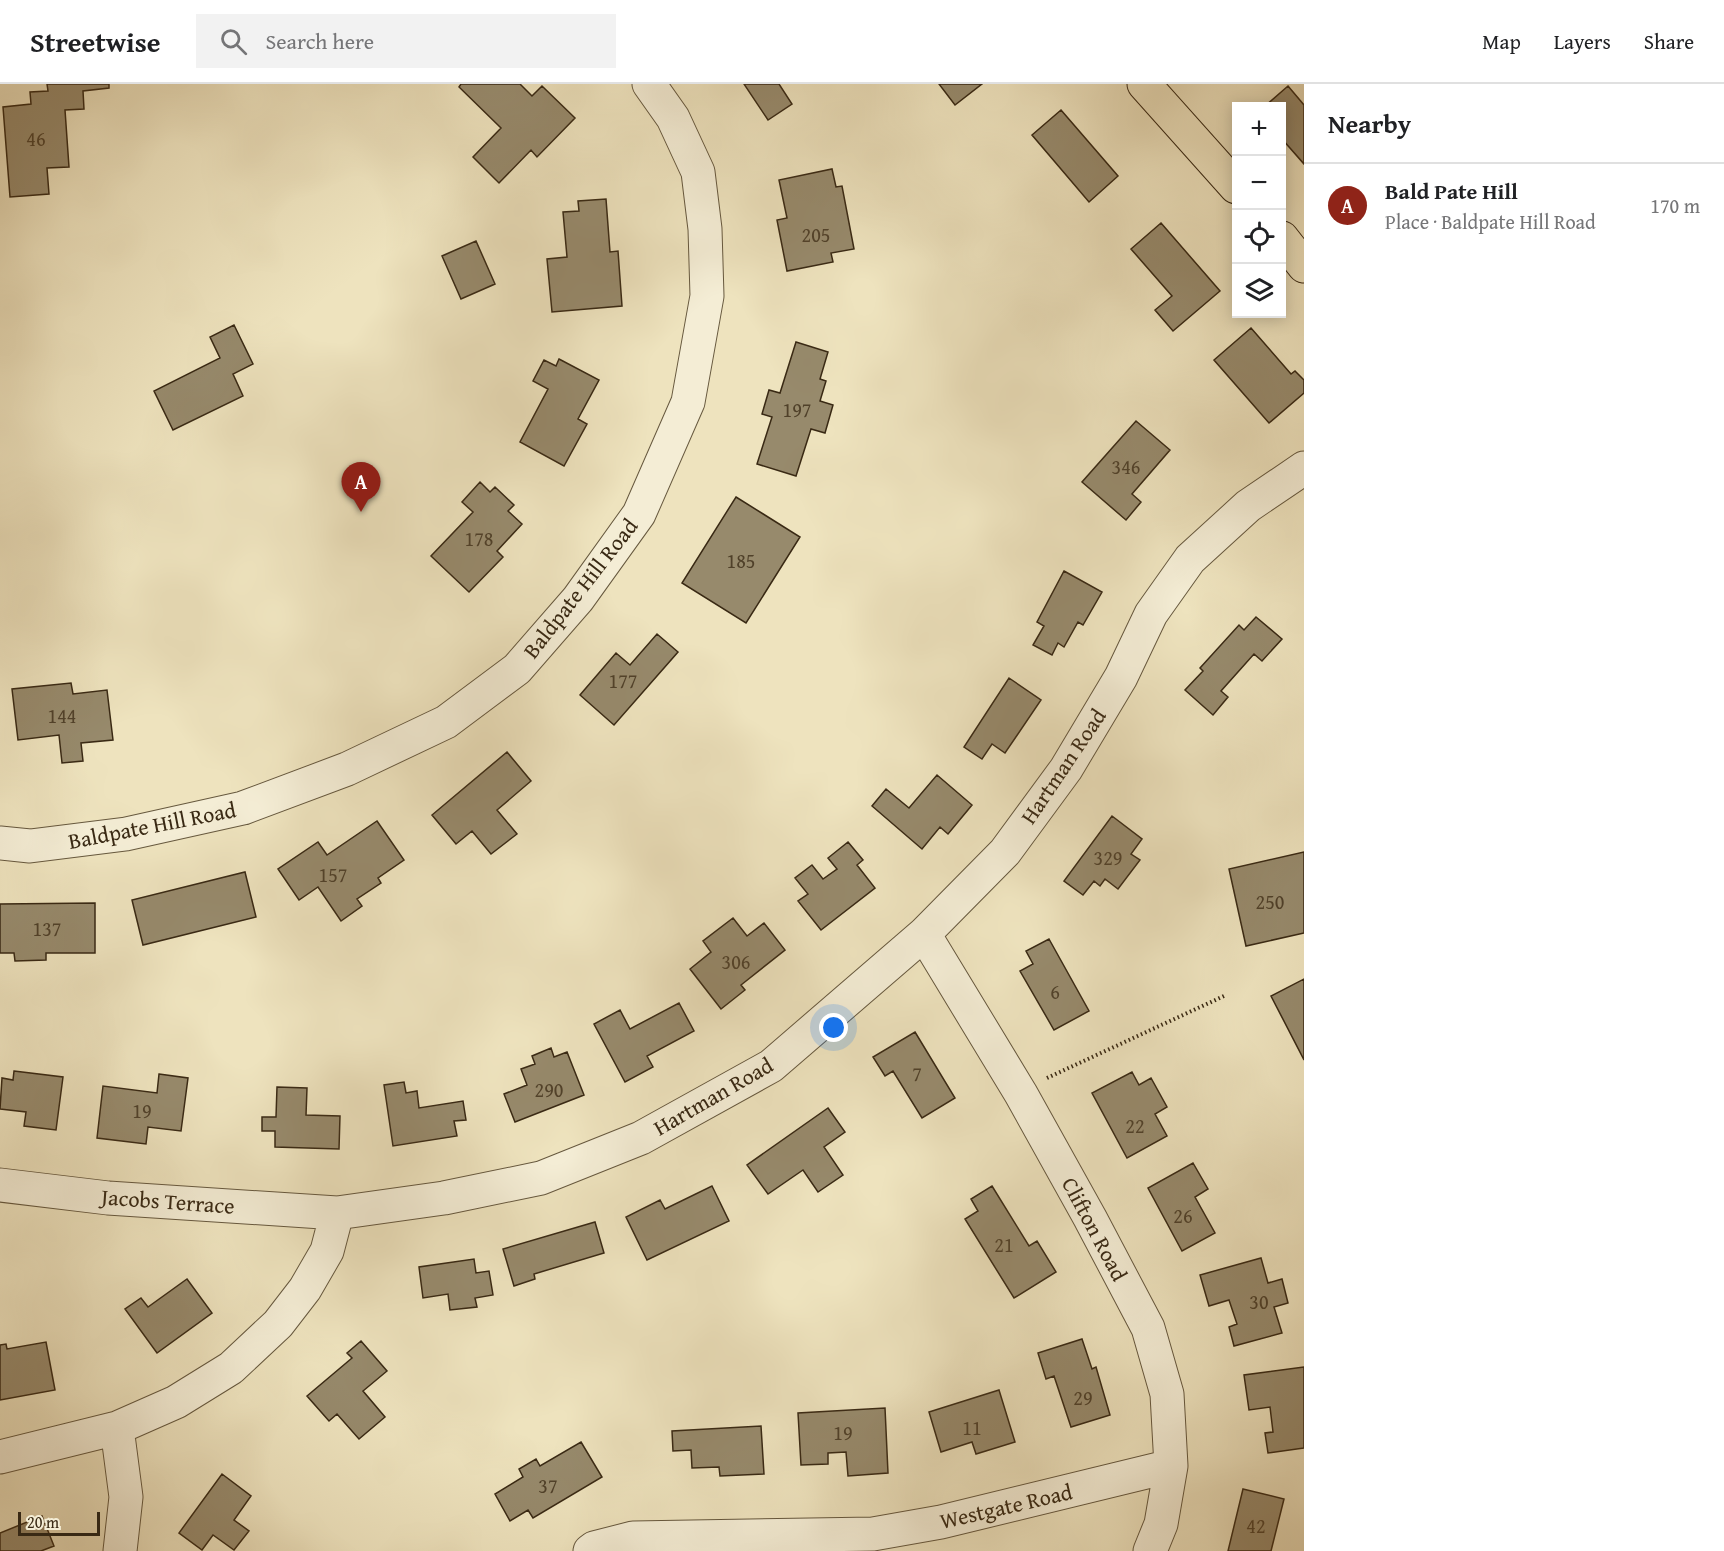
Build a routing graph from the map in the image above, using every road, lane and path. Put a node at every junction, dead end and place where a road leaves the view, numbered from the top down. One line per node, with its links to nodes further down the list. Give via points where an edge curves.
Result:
1 (649, 84): 7 (street, Baldpate Hill Road, via 673,118 698,172 707,296 688,402 639,514 578,599 517,669 446,722 347,769 243,808 126,834 30,846)
2 (1144, 84): 3 (main road)
3 (1232, 183)
4 (1286, 244): 5 (main road)
5 (1304, 266)
6 (1304, 468): 8 (street, Hartman Road, via 1248,506 1190,559 1151,614 1121,677 1066,769 1005,852)
7 (0, 843)
8 (924, 934): 12 (street, Hartman Road, via 771,1066 641,1138 541,1178 444,1198); 15 (street, Clifton Road, via 1021,1094 1148,1328 1167,1394)
9 (1224, 996): 10 (path)
10 (1044, 1080)
11 (0, 1185): 12 (street, Jacobs Terrace, via 108,1198)
12 (337, 1213): 13 (street, via 327,1251 279,1324 231,1368 176,1402)
13 (117, 1428): 14 (street); 16 (street, via 126,1497)
14 (0, 1457)
15 (1171, 1466): 17 (street, Westgate Road, via 941,1522 873,1534 633,1538); 18 (street, Clifton Road, via 1161,1524)
16 (120, 1551)
17 (590, 1551)
18 (1150, 1551)

